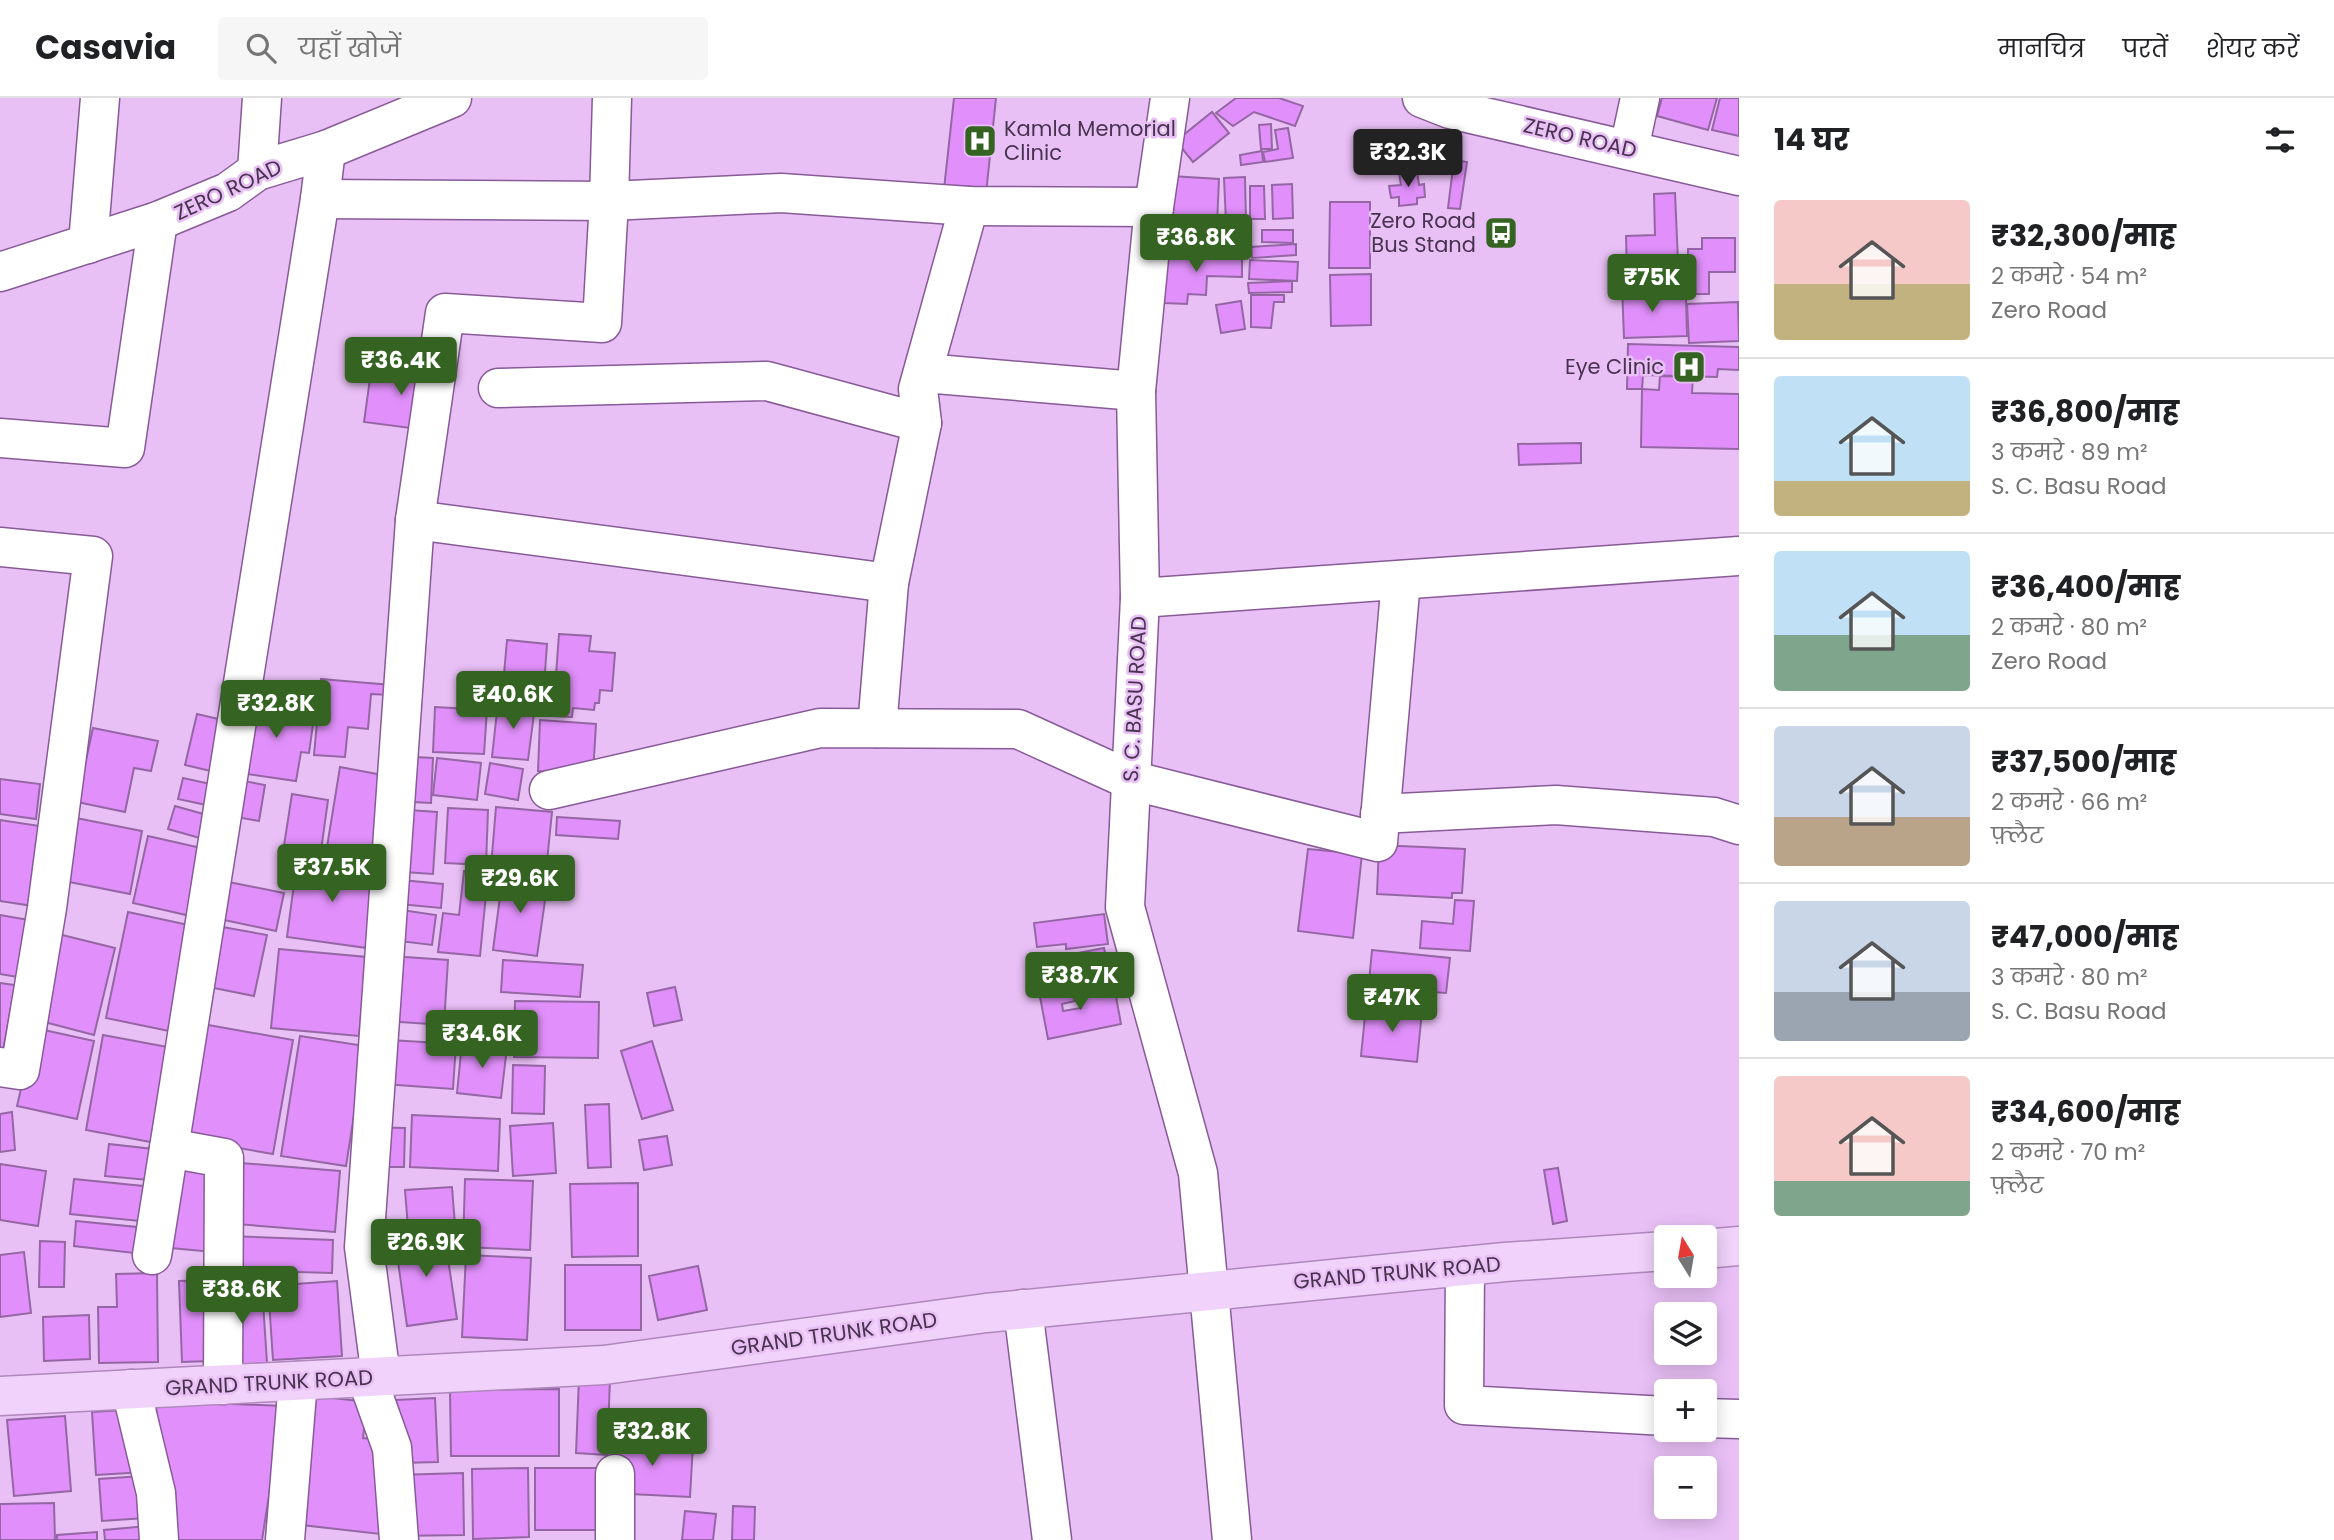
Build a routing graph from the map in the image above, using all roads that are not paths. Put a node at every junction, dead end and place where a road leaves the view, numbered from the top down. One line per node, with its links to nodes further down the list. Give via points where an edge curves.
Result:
1 (100, 98): 17 (street)
2 (262, 98): 10 (street)
3 (452, 98): 9 (street, ZERO ROAD)
4 (612, 98): 13 (street)
5 (1170, 98): 15 (street, S. C. BASU ROAD)
6 (1640, 98): 8 (street)
7 (1442, 102): 8 (street, ZERO ROAD)
8 (1629, 149): 11 (street, ZERO ROAD)
9 (326, 150): 10 (street, ZERO ROAD); 12 (street)
10 (257, 171): 16 (street, ZERO ROAD, via 228,192)
11 (1739, 176)
12 (320, 199): 13 (street); 36 (street)
13 (609, 201): 14 (street, via 781,193); 24 (street, via 602,323 445,313)
14 (969, 206): 15 (street); 19 (street)
15 (1154, 207): 21 (street, S. C. BASU ROAD)
16 (158, 222): 17 (street, ZERO ROAD); 23 (street, via 125,448)
17 (88, 244): 18 (street, ZERO ROAD)
18 (0, 272)
19 (924, 373): 21 (street); 22 (street, via 918,389)
20 (498, 388): 22 (street, via 768,382)
21 (1136, 391): 29 (street, S. C. BASU ROAD)
22 (922, 423): 28 (street)
23 (0, 438)
24 (415, 520): 28 (street); 44 (street, via 364,1247)
25 (0, 547): 35 (street, via 93,556 47,908 20,1070)
26 (1739, 556): 27 (street)
27 (1401, 580): 29 (street); 33 (street)
28 (889, 583): 30 (street)
29 (1140, 598): 31 (street, S. C. BASU ROAD)
30 (877, 728): 31 (street, via 1018,729); 32 (street, via 820,728)
31 (1130, 780): 33 (street, via 1378,842); 42 (street, S. C. BASU ROAD, via 1125,907 1198,1173)
32 (550, 790)
33 (1380, 814): 34 (street, via 1556,805 1714,817)
34 (1739, 825)
35 (0, 1067)
36 (169, 1148): 40 (street); 46 (street, via 224,1158)
37 (1739, 1246): 38 (main road)
38 (1717, 1248)
39 (1654, 1252): 41 (main road, GRAND TRUNK ROAD)
40 (152, 1255)
41 (1465, 1266): 42 (main road, GRAND TRUNK ROAD); 49 (street, via 1464,1405)
42 (1208, 1291): 43 (main road, GRAND TRUNK ROAD); 58 (street, S. C. BASU ROAD)
43 (1023, 1309): 44 (main road, GRAND TRUNK ROAD, via 604,1365); 57 (street)
44 (374, 1377): 45 (main road, GRAND TRUNK ROAD); 55 (street, via 392,1448)
45 (298, 1381): 46 (main road, GRAND TRUNK ROAD); 54 (street)
46 (223, 1385): 47 (main road, GRAND TRUNK ROAD)
47 (131, 1390): 48 (main road, GRAND TRUNK ROAD); 53 (street, via 156,1493)
48 (0, 1396)
49 (1654, 1415)
50 (1717, 1418): 51 (street)
51 (1739, 1419)
52 (615, 1474): 56 (street)
53 (159, 1540)
54 (285, 1540)
55 (399, 1540)
56 (615, 1540)
57 (1052, 1540)
58 (1232, 1540)

